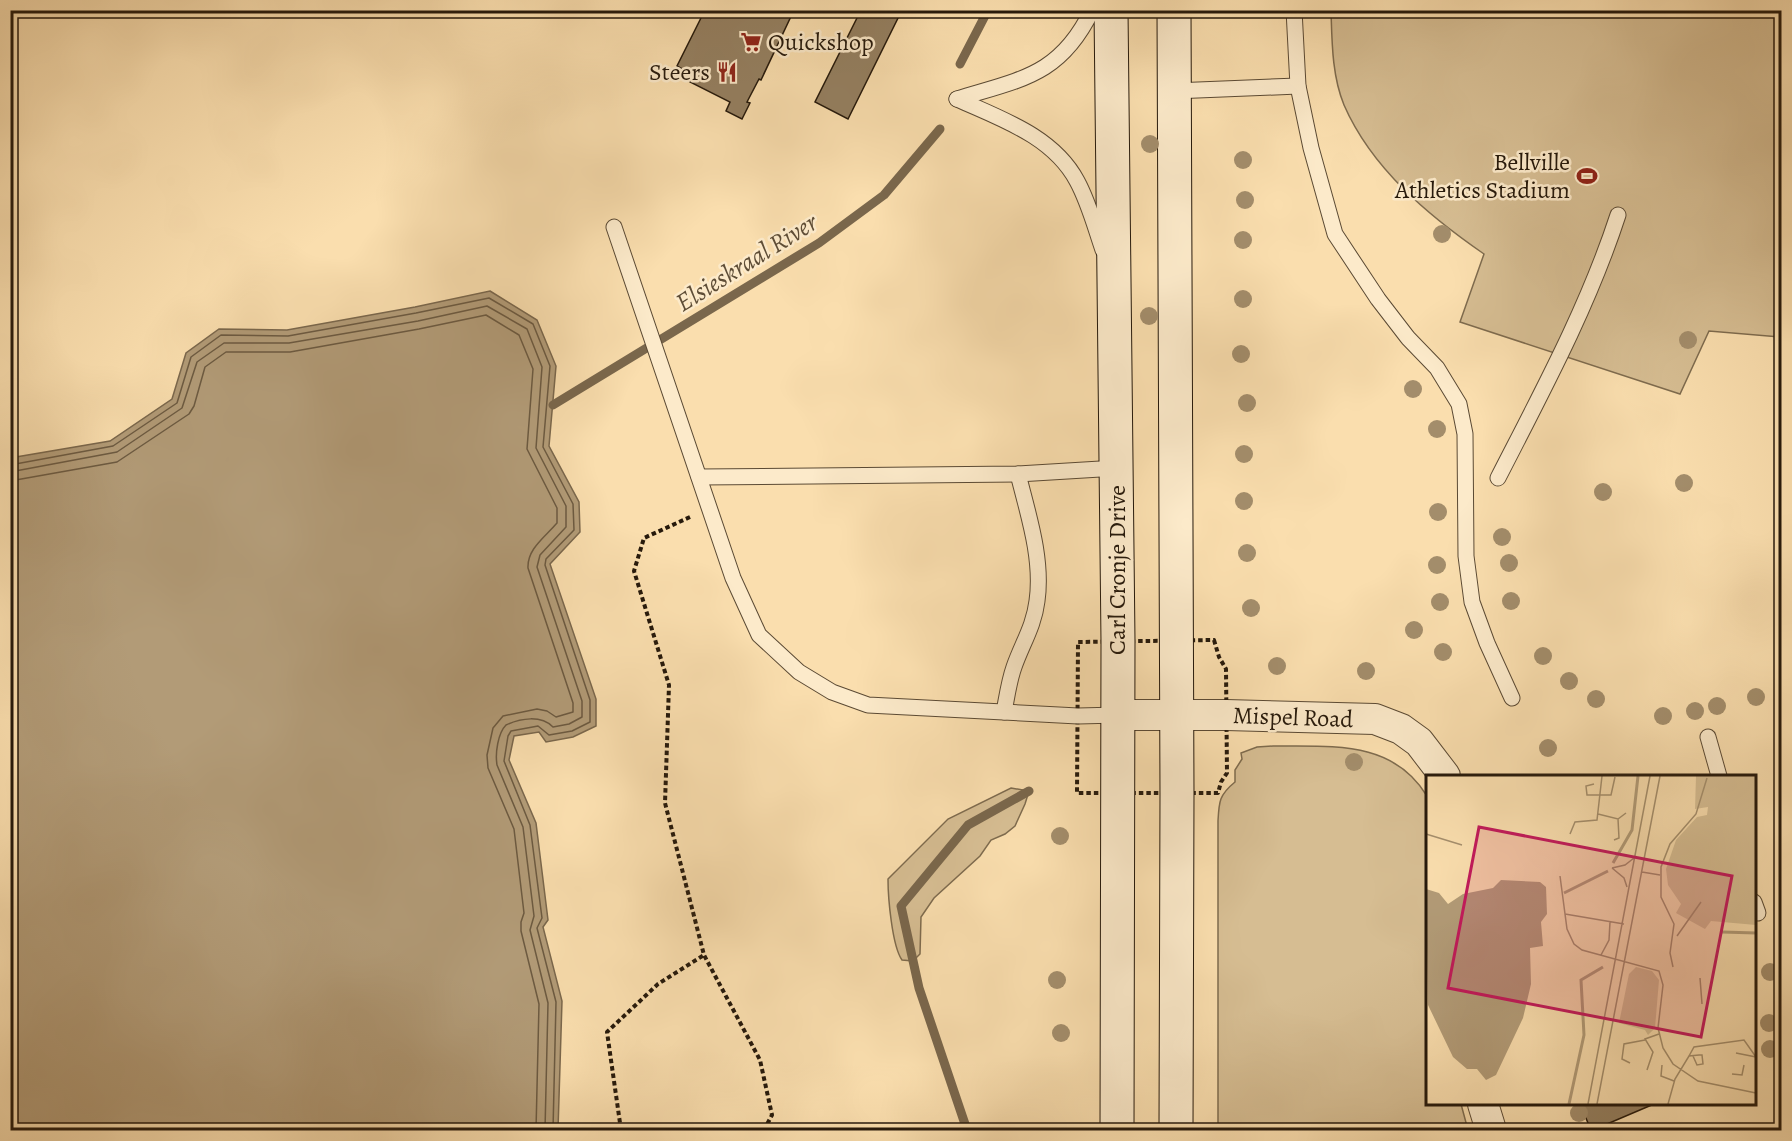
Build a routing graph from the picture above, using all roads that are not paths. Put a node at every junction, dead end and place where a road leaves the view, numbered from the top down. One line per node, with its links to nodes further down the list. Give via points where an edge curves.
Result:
1 (1092, 10): 9 (lane, via 1074,43 1048,66 1033,75 957,99 1023,129 1067,165 1084,194)
2 (1111, 10): 9 (main road, Carl Cronje Drive)
3 (1174, 10): 6 (main road)
4 (1294, 10): 5 (lane)
5 (1298, 86): 6 (lane); 14 (lane, via 1335,234 1378,299 1407,338 1437,368 1459,404 1465,434 1466,556 1472,602)
6 (1173, 91): 17 (main road)
7 (1618, 215): 13 (lane, via 1603,262 1574,328)
8 (614, 227): 12 (lane)
9 (1115, 284): 10 (main road, Carl Cronje Drive)
10 (1117, 468): 11 (lane); 16 (main road, Carl Cronje Drive)
11 (1018, 474): 12 (lane); 15 (lane, via 1038,563 1038,601 1009,683)
12 (699, 477): 15 (lane, via 733,578 759,635 799,672 832,692 868,705)
13 (1498, 478)
14 (1512, 698)
15 (1004, 712): 16 (lane)
16 (1118, 715): 17 (street, Mispel Road); 22 (main road, Carl Cronje Drive)
17 (1177, 715): 19 (street, Mispel Road, via 1375,719 1401,729 1419,742); 23 (main road)
18 (1708, 737): 20 (lane)
19 (1444, 775)
20 (1718, 775)
21 (1483, 1105): 24 (street)
22 (1117, 1131)
23 (1176, 1131)
24 (1491, 1131)

